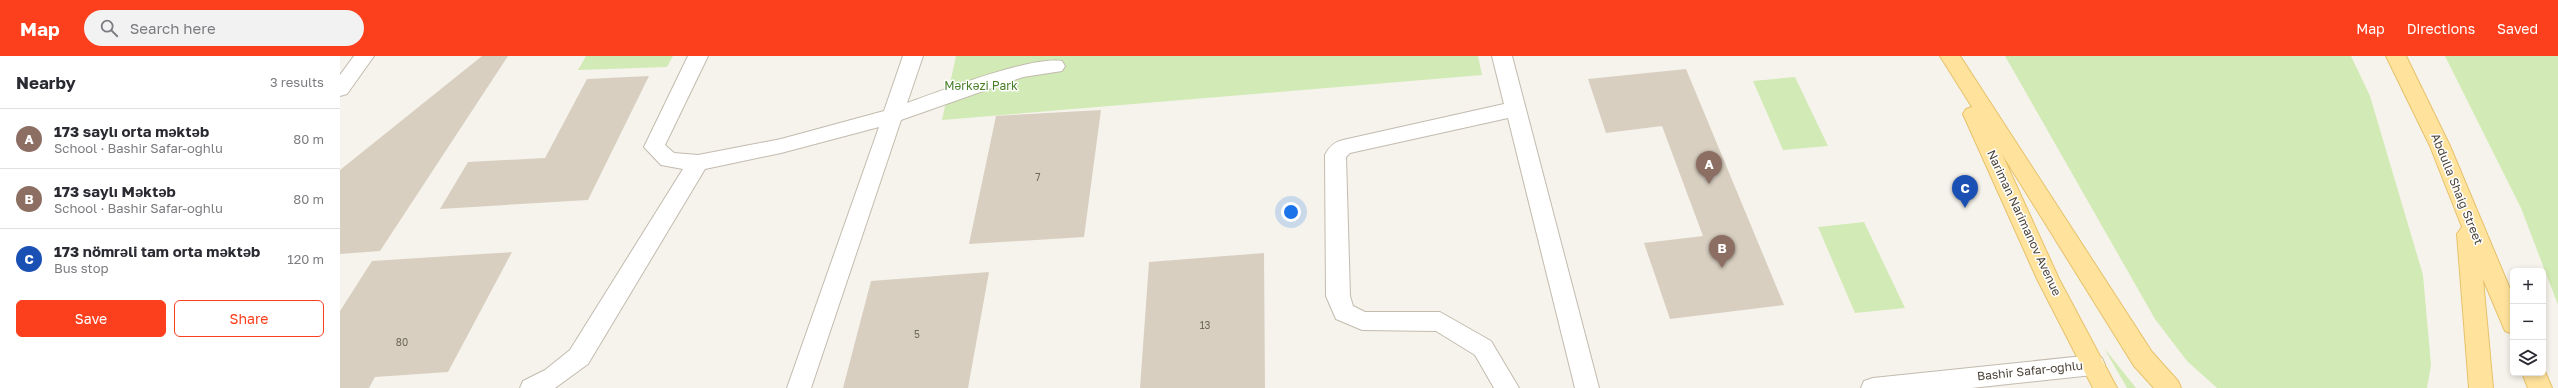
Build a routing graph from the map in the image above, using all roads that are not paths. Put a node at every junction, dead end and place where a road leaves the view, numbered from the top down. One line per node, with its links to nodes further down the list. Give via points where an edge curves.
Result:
1 (364, 56): 8 (street)
2 (698, 56): 11 (street, via 654,147 668,160)
3 (913, 56): 10 (street)
4 (1502, 56): 9 (street)
5 (1948, 56): 14 (main road, Nariman Narimanov Avenue, via 2048,279); 23 (main road, via 2143,359)
6 (2396, 56): 12 (main road, Abdulla Shaig Street, via 2440,146)
7 (1055, 66): 10 (street, via 1021,71)
8 (340, 90)
9 (1515, 109): 19 (street, via 1343,147 1335,155 1338,296 1344,312 1362,321 1440,322 1483,348); 20 (street)
10 (891, 116): 11 (street, via 781,146); 18 (street)
11 (698, 162): 17 (street, via 579,357 554,377)
12 (2467, 213): 13 (main road, Abdulla Shaig Street); 24 (main road)
13 (2510, 317)
14 (2093, 365): 16 (street, Bashir Safar-oghlu); 22 (main road, Nariman Narimanov Avenue)
15 (2535, 376): 25 (main road)
16 (1990, 382): 21 (street, Bashir Safar-oghlu)
17 (532, 388)
18 (799, 388)
19 (1507, 388)
20 (1587, 388)
21 (1873, 388)
22 (2105, 388)
23 (2168, 388)
24 (2481, 388)
25 (2540, 388)

